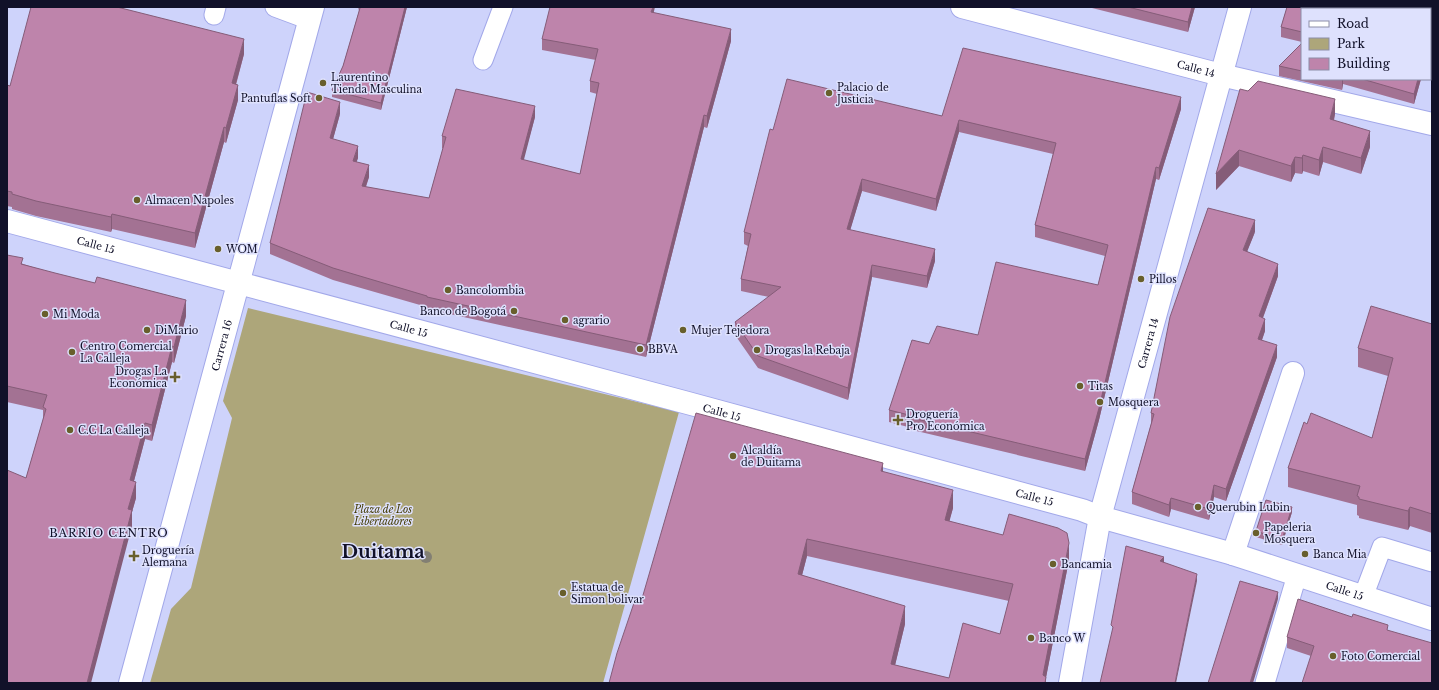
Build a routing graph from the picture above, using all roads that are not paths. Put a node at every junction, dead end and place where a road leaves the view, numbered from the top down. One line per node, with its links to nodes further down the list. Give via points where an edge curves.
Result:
1 (275, 7): 5 (lane)
2 (503, 7): 6 (lane)
3 (962, 7): 7 (street, Calle 14)
4 (1240, 7): 7 (street, Carrera 14)
5 (312, 14): 10 (street, Carrera 16)
6 (483, 60)
7 (1221, 75): 8 (street, Calle 14); 12 (street, Carrera 14)
8 (1432, 124)
9 (7, 221): 10 (street, Calle 15)
10 (239, 283): 12 (street, Calle 15, via 692,404); 18 (street, Carrera 16)
11 (1293, 373): 13 (street)
12 (1100, 517): 13 (street, Calle 15); 19 (street, Carrera 14)
13 (1233, 554): 15 (street, Calle 15)
14 (1432, 562): 16 (lane, via 1382,547)
15 (1297, 575): 16 (street, Calle 15); 20 (lane)
16 (1363, 596): 17 (street, Calle 15)
17 (1432, 619)
18 (130, 683)
19 (1070, 683)
20 (1265, 683)

